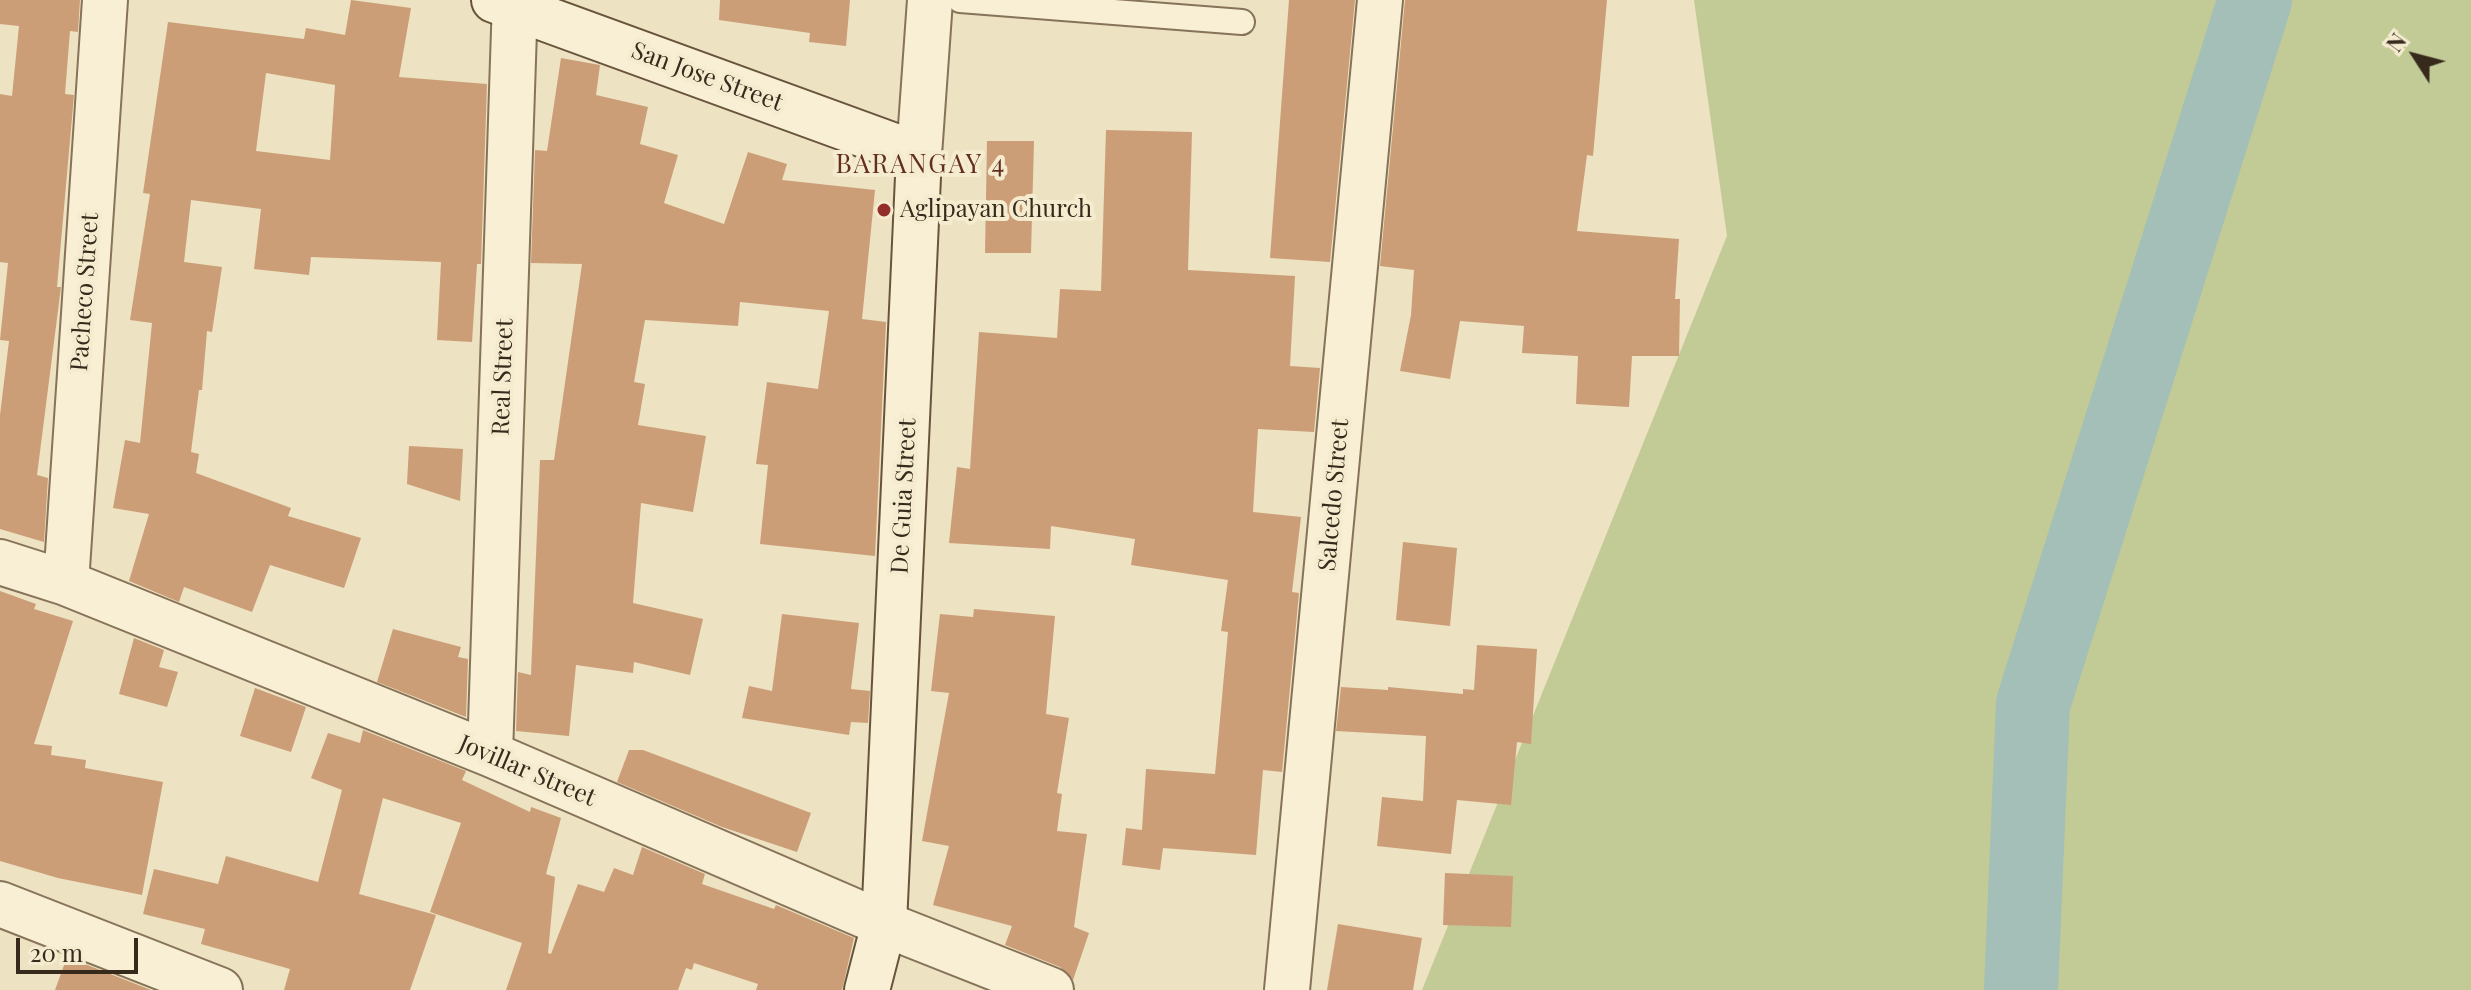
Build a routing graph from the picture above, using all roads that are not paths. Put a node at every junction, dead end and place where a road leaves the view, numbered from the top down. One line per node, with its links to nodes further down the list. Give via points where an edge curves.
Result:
1 (105, 0): 9 (street, Pacheco Street)
2 (930, 0): 7 (street, De Guia Street)
3 (960, 0): 6 (lane)
4 (1380, 0): 16 (street, Salcedo Street)
5 (508, 2): 7 (street, San Jose Street); 10 (street, Real Street)
6 (1242, 22)
7 (919, 155): 12 (street, De Guia Street)
8 (0, 562): 9 (street, Jovillar Street)
9 (66, 583): 10 (street, Jovillar Street)
10 (490, 754): 12 (street, Jovillar Street)
11 (1, 909): 13 (street)
12 (884, 924): 14 (street, De Guia Street); 15 (street, Jovillar Street)
13 (220, 990)
14 (867, 990)
15 (1051, 990)
16 (1287, 990)

